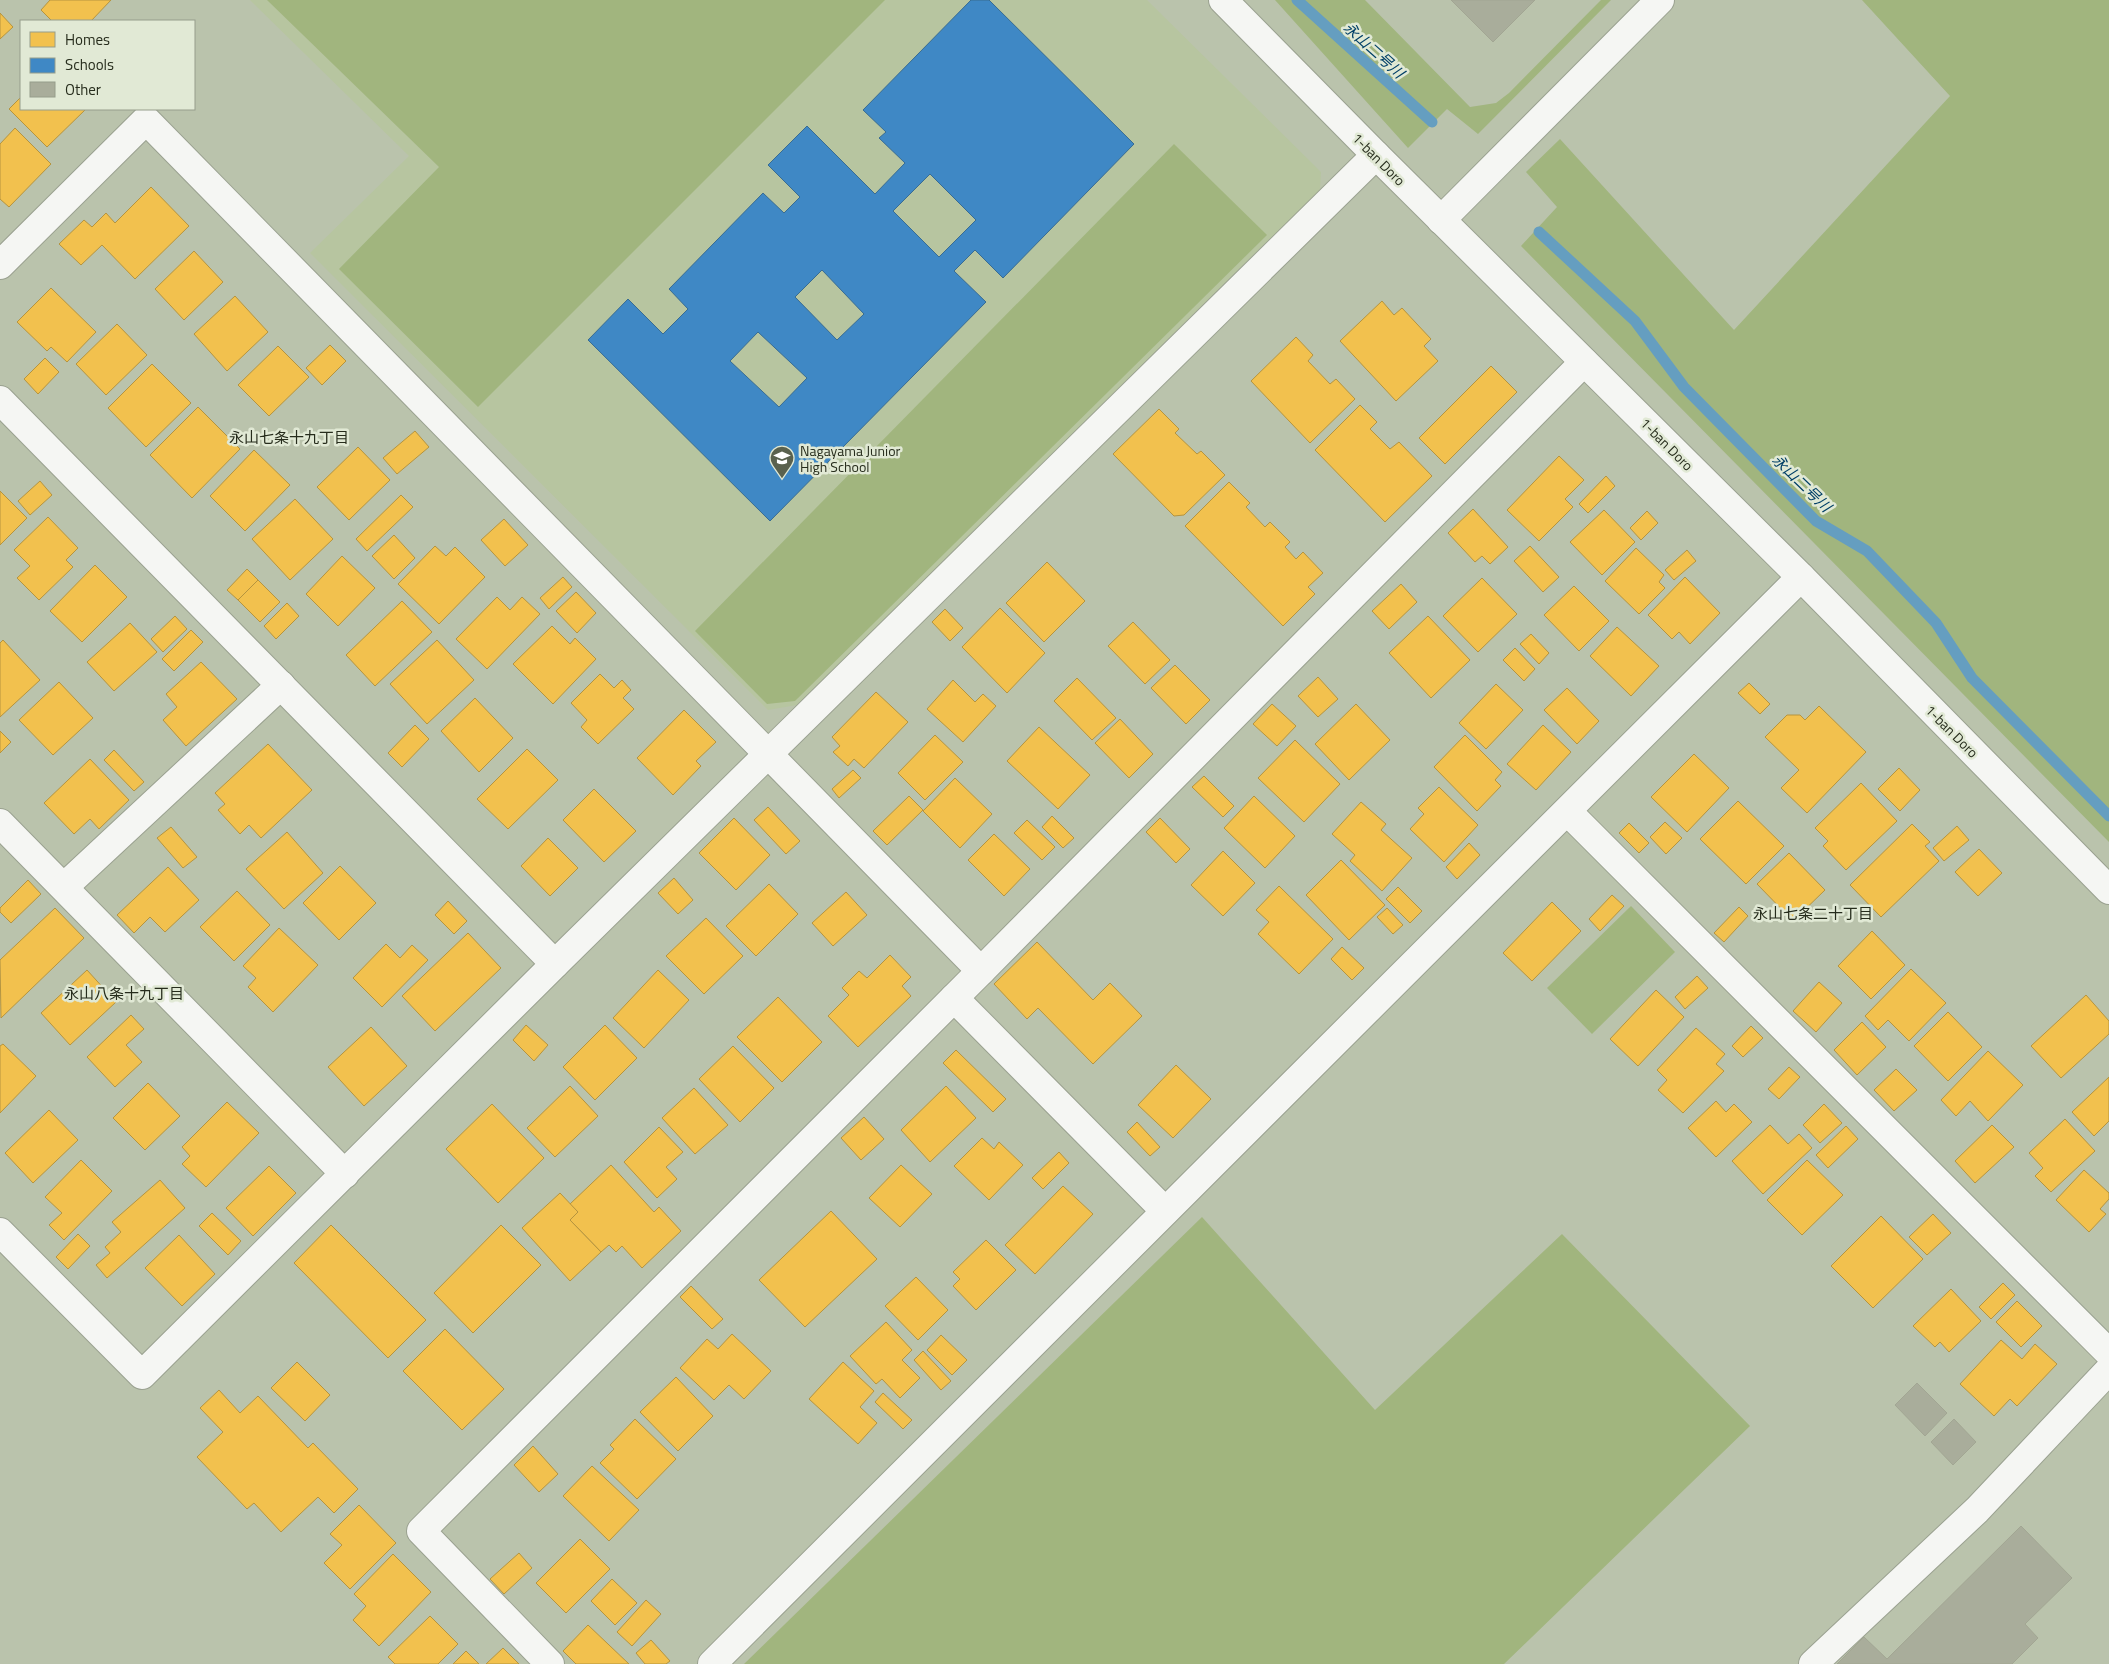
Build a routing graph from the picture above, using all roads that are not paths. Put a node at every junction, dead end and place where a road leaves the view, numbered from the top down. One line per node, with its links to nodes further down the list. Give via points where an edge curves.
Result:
1 (1223, 0): 3 (street, 1-ban Doro)
2 (1660, 0): 4 (street)
3 (1376, 155): 4 (street, 1-ban Doro); 10 (street)
4 (1441, 220): 6 (street, 1-ban Doro)
5 (0, 265): 10 (street, via 146,120)
6 (1584, 362): 8 (street, 1-ban Doro); 16 (street)
7 (0, 400): 9 (street)
8 (1801, 578): 11 (street); 14 (street, 1-ban Doro)
9 (281, 686): 13 (street); 15 (street)
10 (769, 754): 15 (street); 16 (street)
11 (1568, 812): 19 (street); 21 (street)
12 (0, 822): 13 (street)
13 (64, 887): 18 (street)
14 (2109, 890)
15 (555, 964): 18 (street)
16 (981, 971): 17 (street)
17 (954, 998): 19 (street); 23 (street, via 421,1531)
18 (345, 1174): 20 (street, via 142,1375)
19 (1165, 1211): 24 (street)
20 (0, 1232)
21 (2109, 1353)
22 (2109, 1370): 25 (street, via 1977,1510)
23 (550, 1664)
24 (712, 1664)
25 (1812, 1664)

